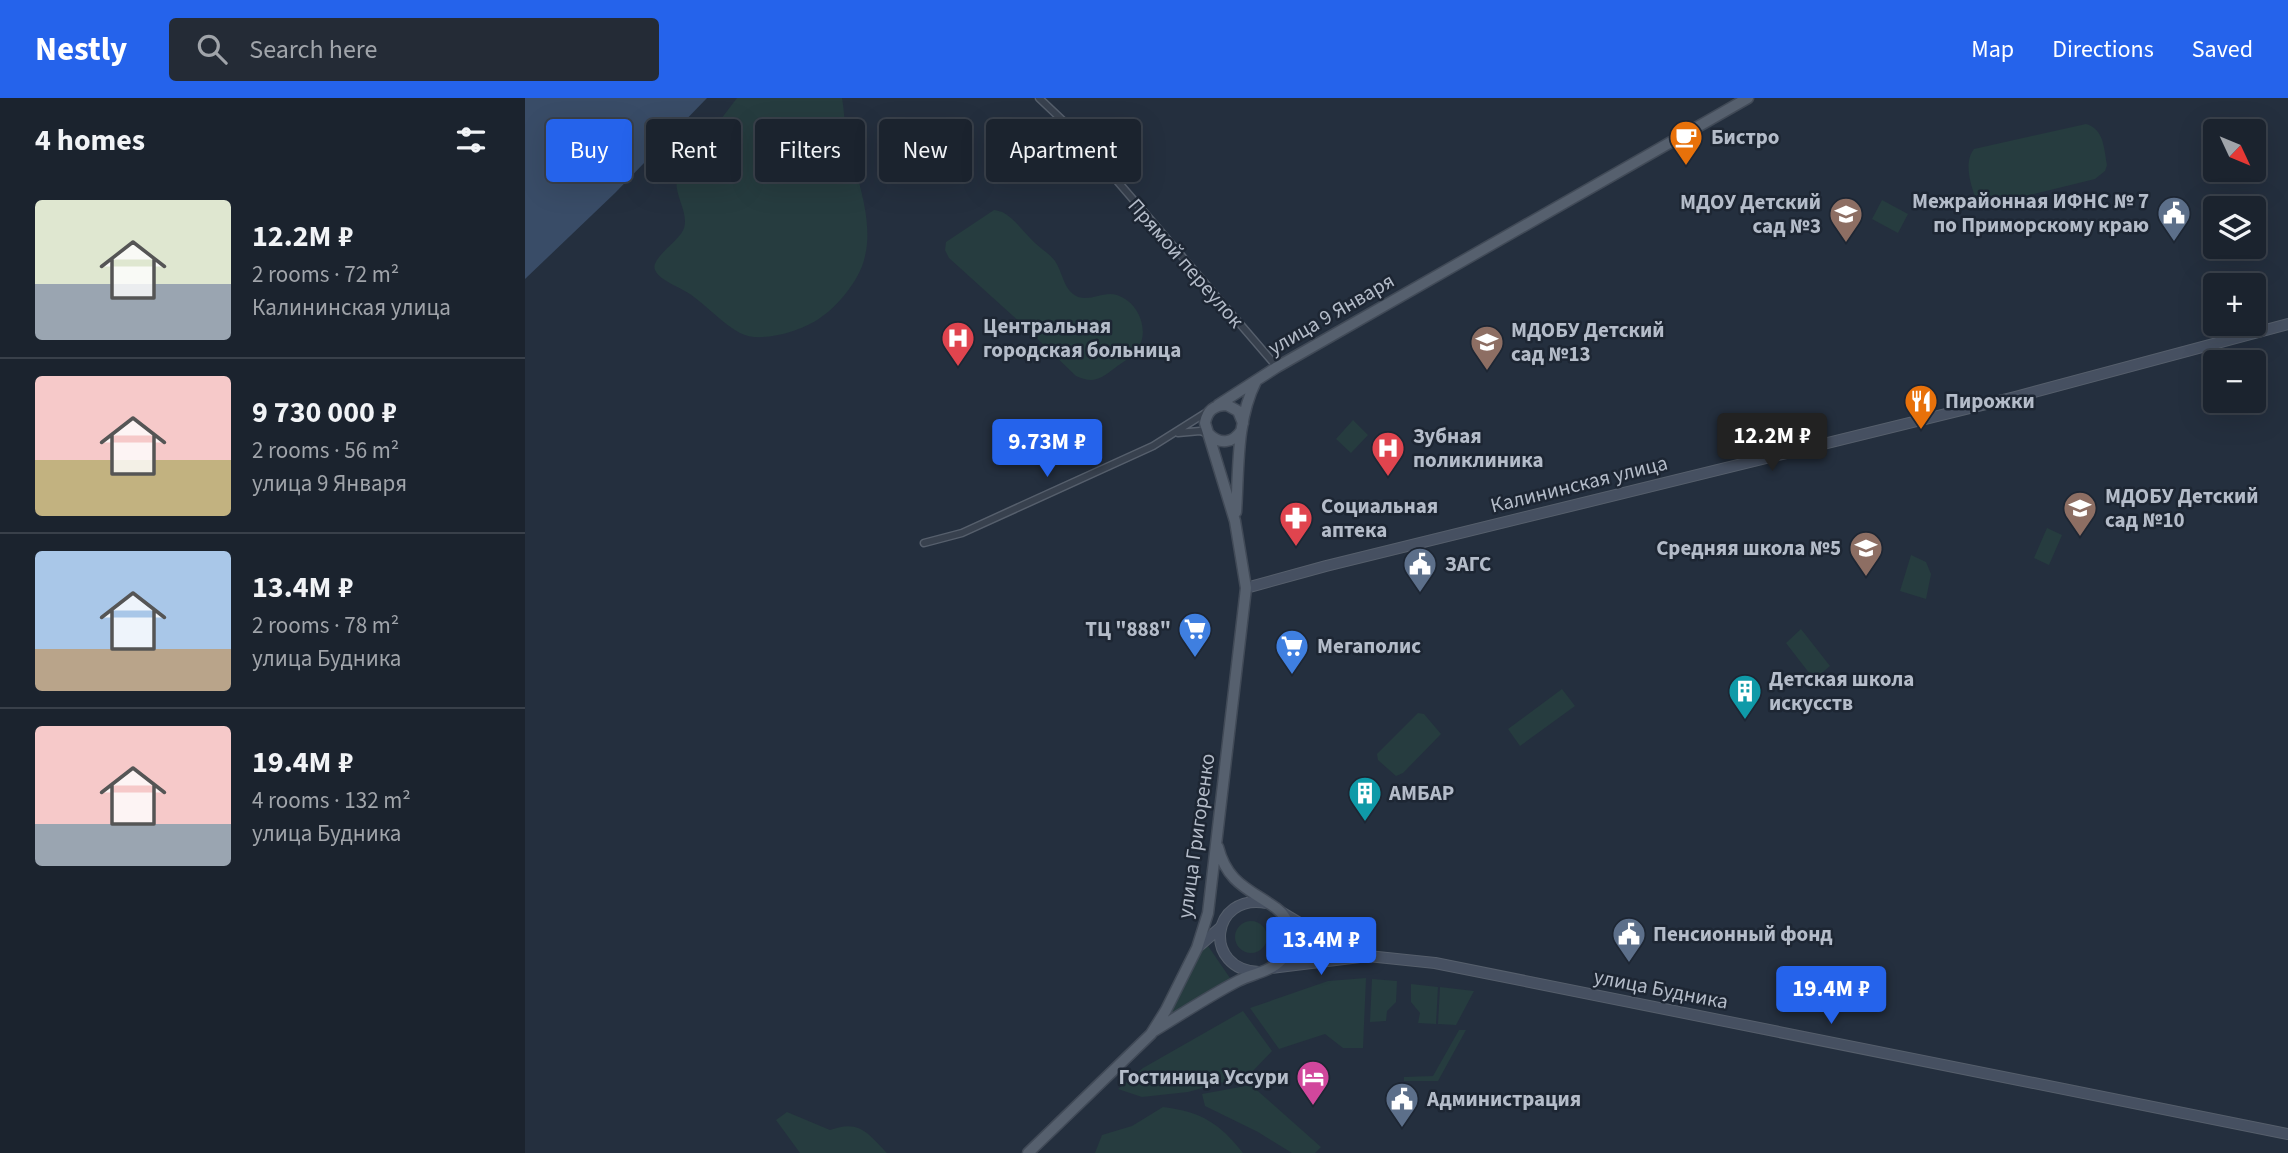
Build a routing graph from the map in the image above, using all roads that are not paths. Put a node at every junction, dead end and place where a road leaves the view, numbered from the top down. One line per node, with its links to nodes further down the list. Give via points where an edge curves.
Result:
1 (1039, 98): 4 (street, Прямой переулок, via 1076,133)
2 (1748, 98): 4 (main road, улица 9 Января)
3 (2288, 324): 12 (main road, Калининская улица, via 1976,407)
4 (1277, 367): 5 (main road, улица 9 Января)
5 (1256, 381): 6 (main road, улица 9 Января); 7 (main road)
6 (1214, 407): 7 (main road, via 1233,407); 8 (street, улица 9 Января); 9 (main road, via 1206,417)
7 (1242, 427): 9 (main road, via 1235,438 1224,442); 10 (main road)
8 (1176, 433): 9 (street); 11 (street, улица 9 Января, via 962,533)
9 (1209, 434): 10 (main road)
10 (1235, 521): 12 (main road, улица Григоренко)
11 (924, 543)
12 (1246, 588): 13 (main road, улица Григоренко)
13 (1217, 845): 14 (main road, via 1233,877); 15 (main road, улица Григоренко)
14 (1267, 903): 16 (main road); 17 (main road, via 1244,902)
15 (1209, 907): 17 (main road); 18 (main road, улица Григоренко)
16 (1278, 910): 19 (main road); 20 (main road, via 1290,928 1290,940 1280,961)
17 (1221, 926): 18 (main road); 20 (main road, via 1219,938 1228,960 1248,971)
18 (1197, 948): 21 (main road, улица Григоренко)
19 (1367, 956): 20 (main road, улица Будника); 22 (main road, улица Будника, via 1460,968)
20 (1265, 970): 21 (main road, улица Будника, via 1223,989)
21 (1151, 1034): 23 (main road, улица Григоренко)
22 (2288, 1134)
23 (1028, 1153)

